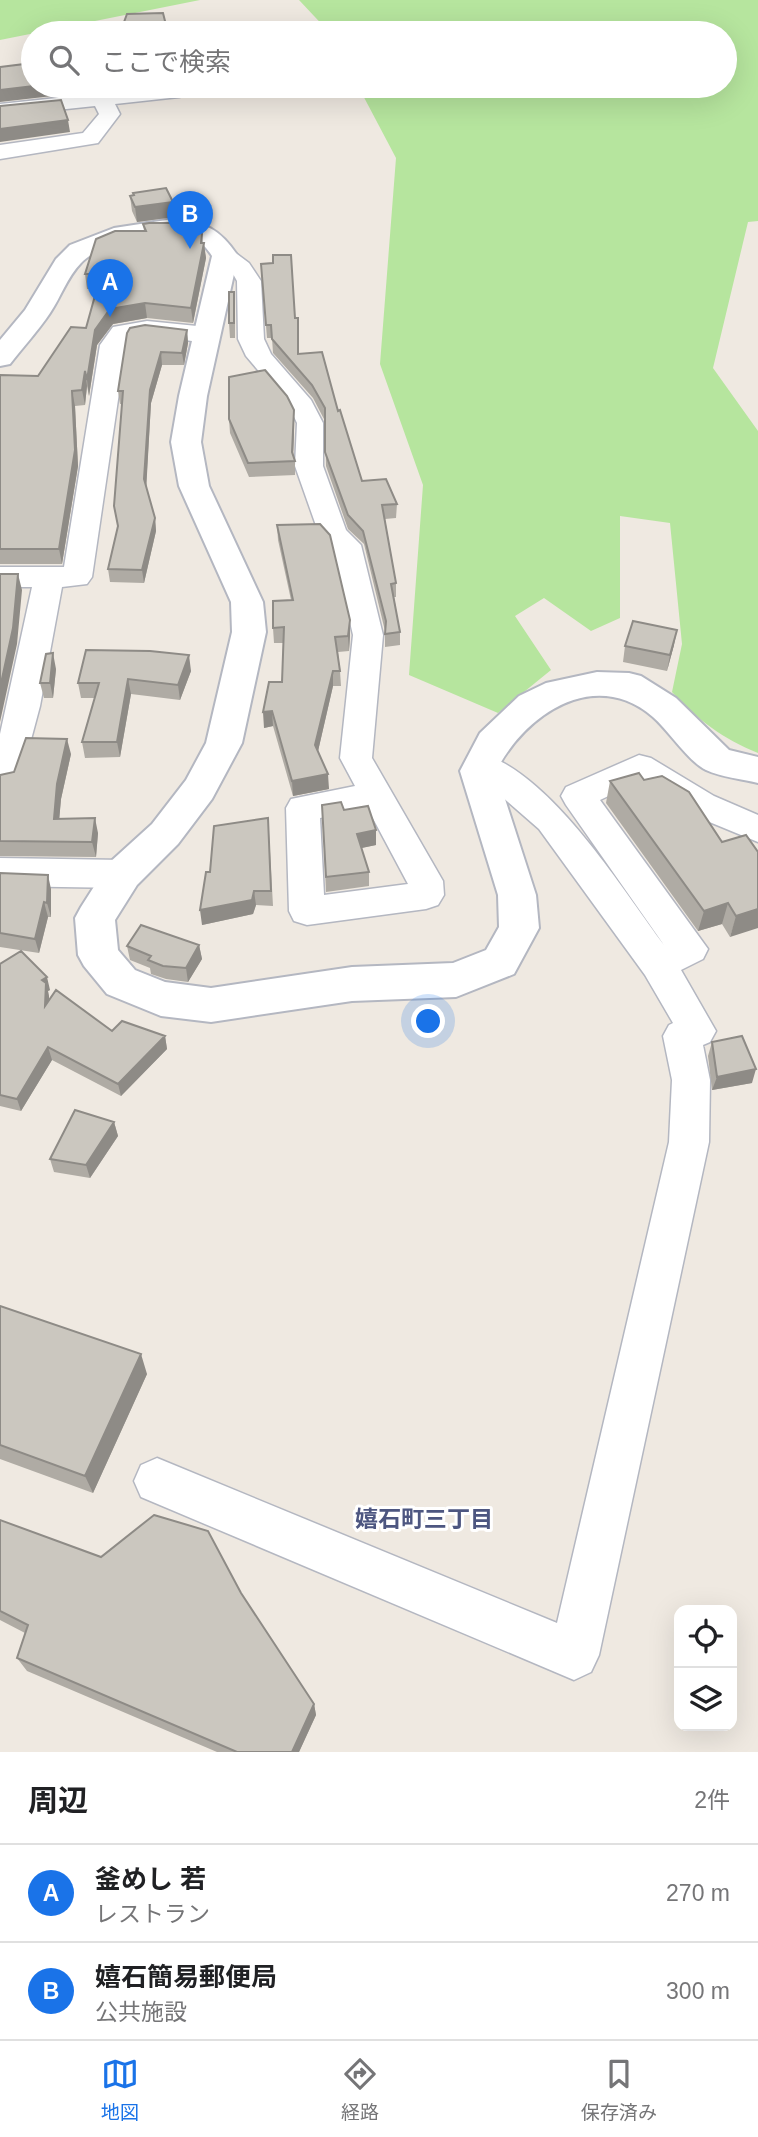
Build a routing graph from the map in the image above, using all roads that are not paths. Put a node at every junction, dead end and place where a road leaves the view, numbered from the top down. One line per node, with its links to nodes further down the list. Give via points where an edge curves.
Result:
1 (112, 98): 2 (street)
2 (102, 99): 3 (street); 4 (street, via 110,114 90,138)
3 (0, 110)
4 (0, 152)
5 (225, 256): 6 (street); 7 (street, via 221,247 202,233 170,225 134,230 81,248 57,273 37,311); 13 (street, via 249,281 251,339 259,356 310,423 309,466 333,534 347,545 368,635 356,758)
6 (207, 335): 9 (street, via 147,328 122,332 113,345 77,577); 16 (street, via 186,442 194,486 247,602 250,632 224,743 200,789 165,834)
7 (0, 358)
8 (0, 577): 9 (street)
9 (49, 577): 12 (street, via 24,706)
10 (481, 765): 11 (street, via 494,742 531,705 558,692 597,684 629,685 664,707 717,760); 16 (street, via 478,771 517,895 519,928 500,962 456,980 352,984 211,1005 161,999 121,982 98,955 95,918); 17 (street, via 551,820)
11 (758, 771)
12 (4, 777)
13 (377, 795)
14 (758, 829): 17 (street, via 702,805 639,767 578,796 690,949)
15 (0, 872): 16 (street)
16 (123, 874)
17 (658, 964): 18 (street, via 697,1031 682,1036 691,1080 689,1142 574,1655)
18 (156, 1481)

